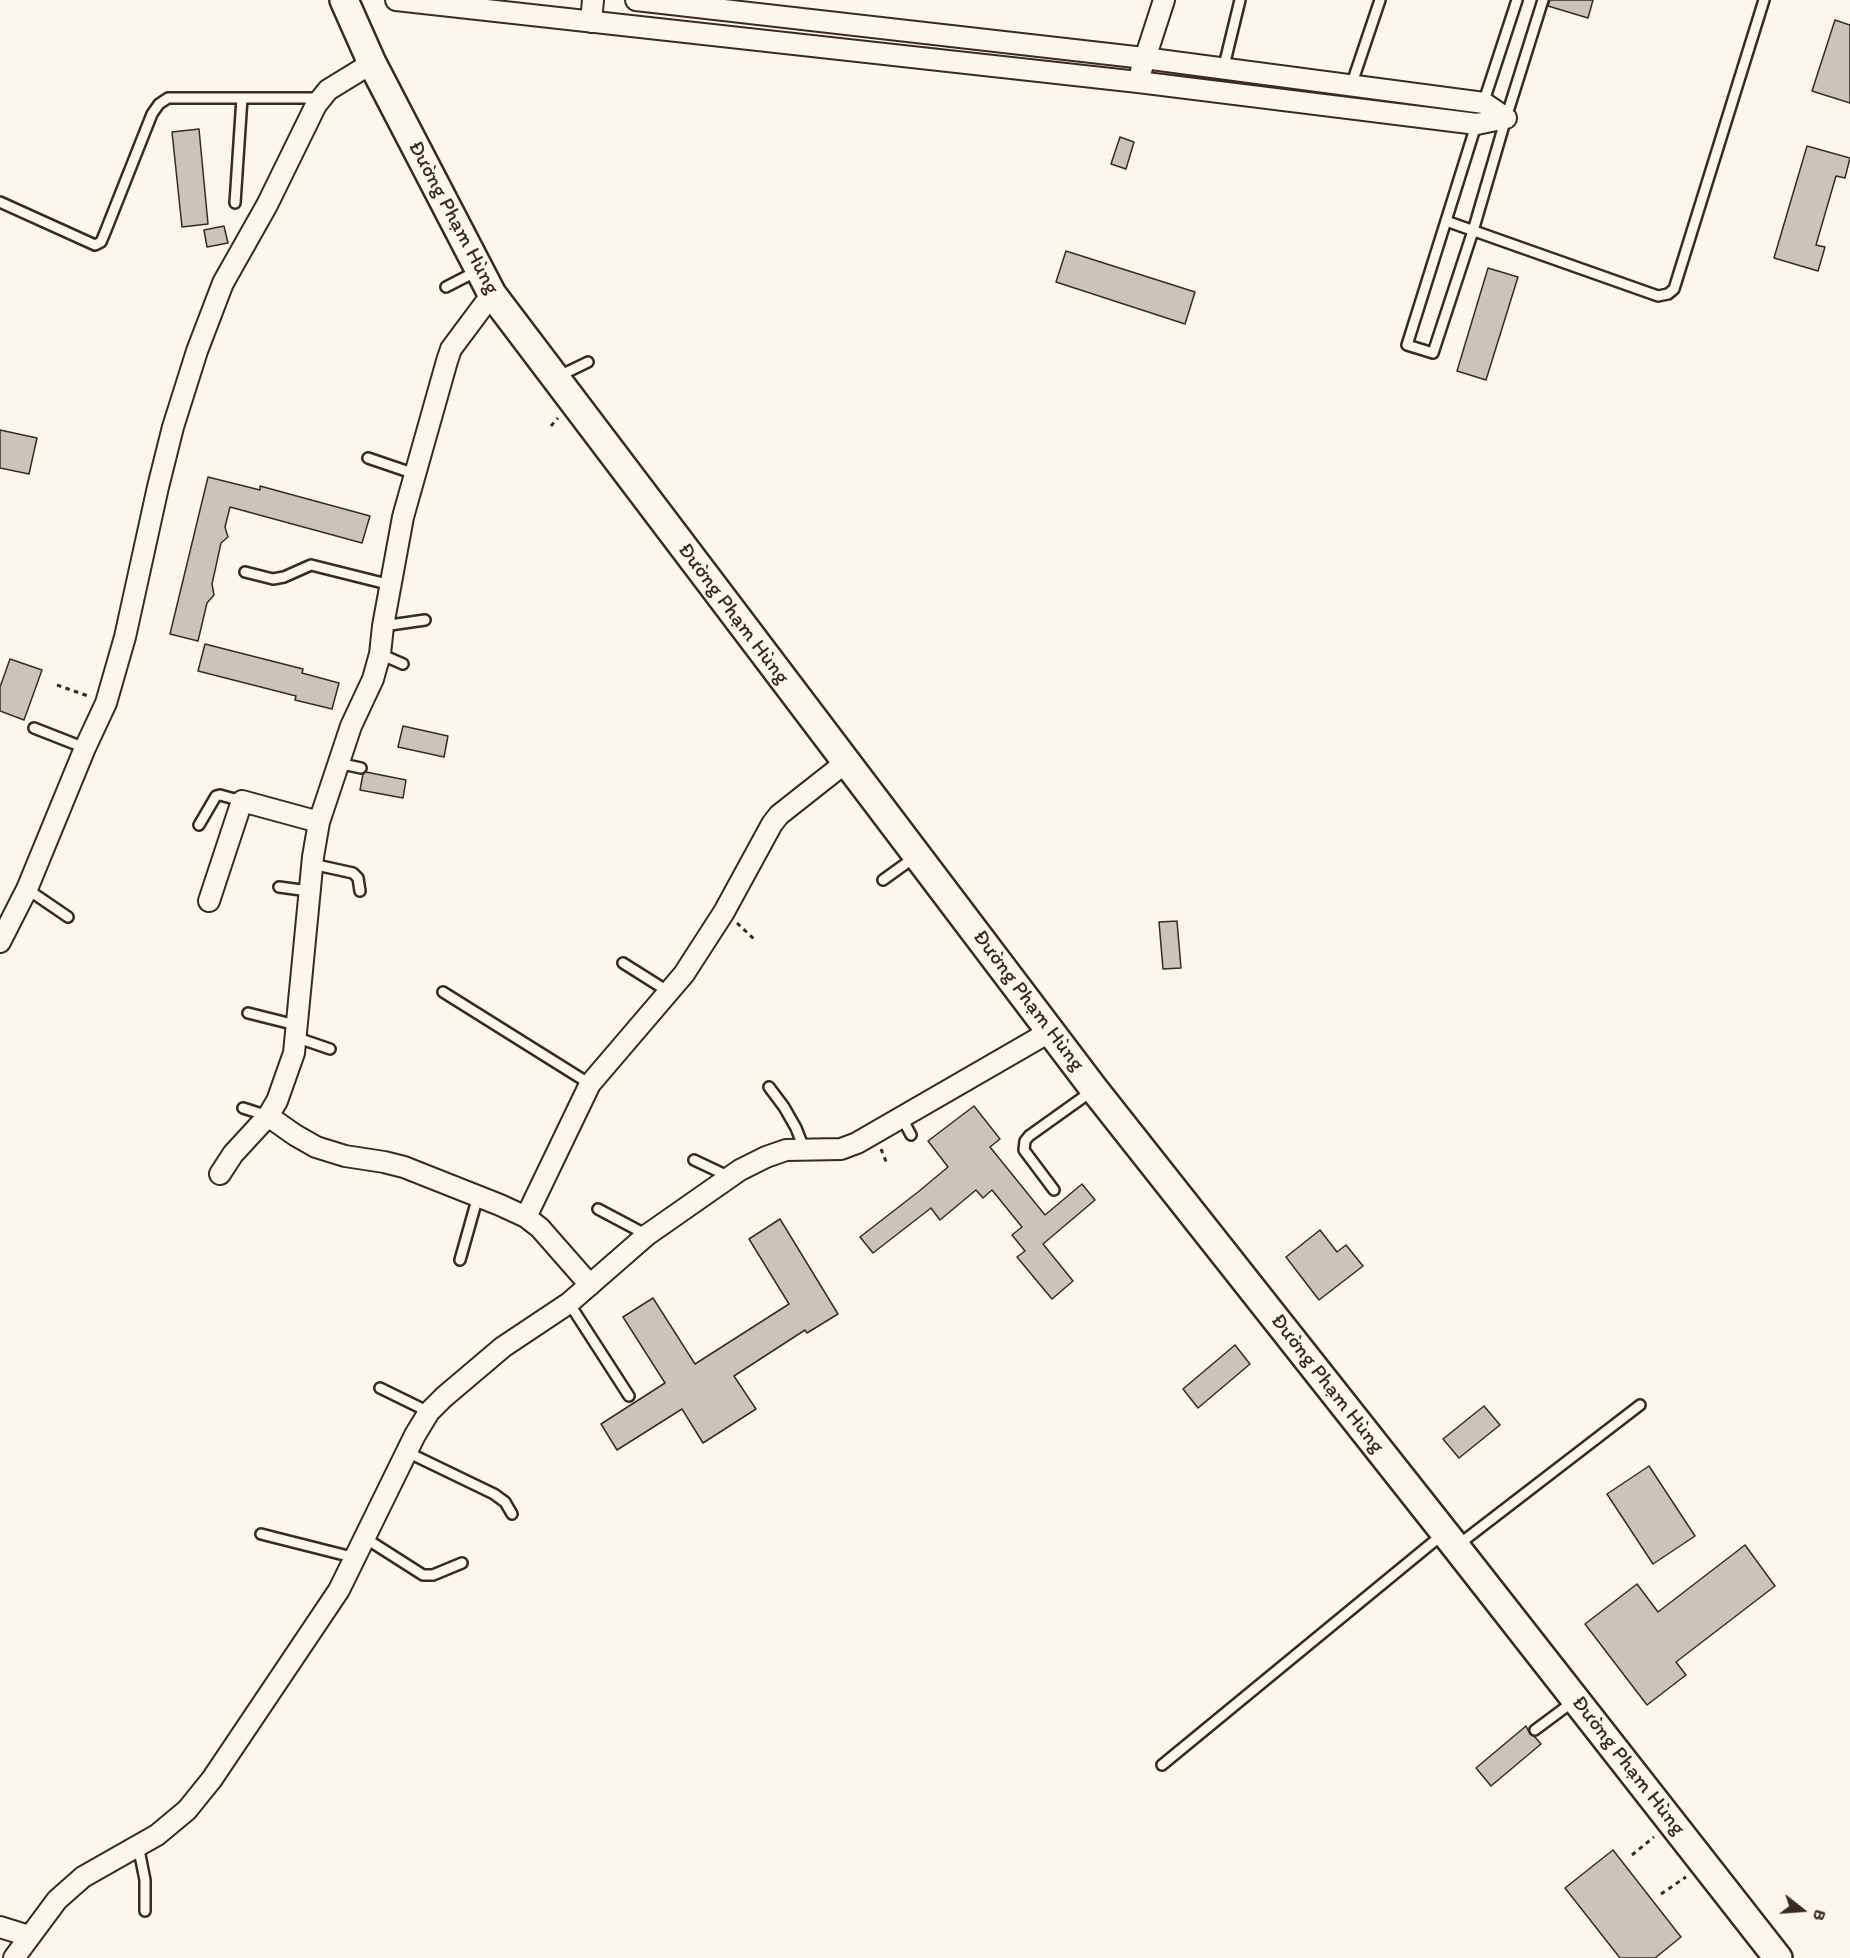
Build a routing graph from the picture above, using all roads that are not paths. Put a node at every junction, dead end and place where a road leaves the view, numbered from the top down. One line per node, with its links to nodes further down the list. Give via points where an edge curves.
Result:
1 (344, 0): 17 (main road, Đường Phạm Hùng)
2 (396, 0): 11 (street)
3 (593, 0): 13 (street)
4 (636, 0): 12 (street)
5 (1164, 0): 16 (street)
6 (1240, 0): 18 (lane)
7 (1380, 0): 21 (lane)
8 (1517, 0): 24 (lane)
9 (1543, 0): 25 (lane)
10 (1764, 0): 30 (lane, via 1674,289 1668,294 1658,296)
11 (496, 6): 13 (street)
12 (758, 14): 14 (street); 15 (street)
13 (591, 22): 14 (street)
14 (756, 40): 19 (street)
15 (1059, 48): 16 (street); 19 (street)
16 (1144, 58): 18 (street); 20 (street)
17 (372, 63): 23 (street); 31 (main road, Đường Phạm Hùng)
18 (1223, 70): 21 (street)
19 (1054, 73): 20 (street)
20 (1138, 82): 26 (street)
21 (1351, 86): 24 (street)
22 (242, 98): 23 (lane); 27 (lane, via 168,98 159,104 104,235 95,245); 28 (lane)
23 (321, 98): 45 (street, via 231,266 197,351 173,427 125,638 106,703)
24 (1484, 103): 25 (street); 26 (lane)
25 (1506, 118): 26 (street); 30 (lane)
26 (1477, 124): 29 (lane)
27 (0, 202)
28 (235, 203)
29 (1446, 221): 30 (lane); 30 (lane, via 1407,345 1433,353)
30 (1473, 231)
31 (479, 270): 32 (lane); 33 (main road, Đường Phạm Hùng)
32 (446, 286)
33 (492, 294): 35 (main road, Đường Phạm Hùng); 37 (street, via 451,349)
34 (588, 362): 35 (lane)
35 (555, 378): 47 (main road, Đường Phạm Hùng)
36 (368, 458): 37 (lane)
37 (415, 474): 39 (street)
38 (245, 572): 39 (lane, via 279,579 311,565)
39 (391, 585): 41 (street)
40 (425, 620): 41 (lane)
41 (383, 626): 42 (street)
42 (380, 654): 43 (lane); 46 (street)
43 (403, 664)
44 (34, 728): 45 (lane)
45 (85, 748): 56 (street)
46 (338, 763): 48 (lane); 50 (street)
47 (845, 763): 52 (main road, Đường Phạm Hùng); 64 (street, via 772,824 724,912)
48 (361, 768)
49 (242, 801): 50 (street); 51 (lane, via 216,796); 59 (street)
50 (319, 822): 53 (street)
51 (199, 825)
52 (917, 855): 54 (lane); 67 (main road, Đường Phạm Hùng)
53 (312, 864): 57 (street); 58 (lane, via 353,873)
54 (884, 880)
55 (279, 887): 57 (lane)
56 (27, 889): 60 (lane); 61 (street)
57 (309, 891): 66 (street)
58 (360, 891)
59 (209, 902)
60 (68, 917)
61 (0, 942)
62 (624, 963): 64 (lane)
63 (443, 992): 69 (lane)
64 (669, 992): 69 (street)
65 (248, 1013): 66 (lane)
66 (296, 1031): 68 (lane); 73 (street, via 294,1053)
67 (1051, 1031): 71 (main road, Đường Phạm Hùng); 74 (street, via 906,1126 841,1149)
68 (330, 1049)
69 (591, 1084): 81 (street)
70 (769, 1087): 74 (lane, via 796,1128)
71 (1094, 1089): 78 (lane, via 1024,1141 1024,1150); 94 (main road, Đường Phạm Hùng)
72 (243, 1108): 73 (lane)
73 (268, 1116): 76 (street); 79 (street, via 316,1147 404,1167)
74 (805, 1150): 77 (street, via 786,1150 766,1157)
75 (694, 1160): 77 (lane)
76 (220, 1174)
77 (730, 1177): 82 (street)
78 (1054, 1190)
79 (478, 1196): 81 (street); 83 (lane)
80 (598, 1209): 82 (lane)
81 (526, 1217): 84 (street)
82 (647, 1235): 84 (street)
83 (460, 1260)
84 (591, 1285): 85 (street)
85 (569, 1303): 87 (lane); 89 (street, via 502,1347)
86 (380, 1388): 89 (lane)
87 (629, 1396)
88 (1640, 1405): 94 (lane)
89 (429, 1413): 90 (street)
90 (407, 1452): 91 (lane, via 494,1494); 93 (street)
91 (512, 1514)
92 (261, 1534): 95 (lane)
93 (365, 1538): 95 (street); 96 (lane, via 423,1575)
94 (1451, 1539): 97 (main road, Đường Phạm Hùng); 99 (lane)
95 (356, 1558): 100 (street, via 339,1590 212,1779 187,1810)
96 (462, 1563)
97 (1576, 1700): 98 (lane); 105 (main road, Đường Phạm Hùng)
98 (1535, 1730)
99 (1162, 1765)
100 (138, 1845): 101 (lane); 103 (street, via 83,1877 57,1900)
101 (146, 1911)
102 (0, 1927): 103 (street)
103 (29, 1936): 104 (street)
104 (14, 1958)
105 (1778, 1958)

